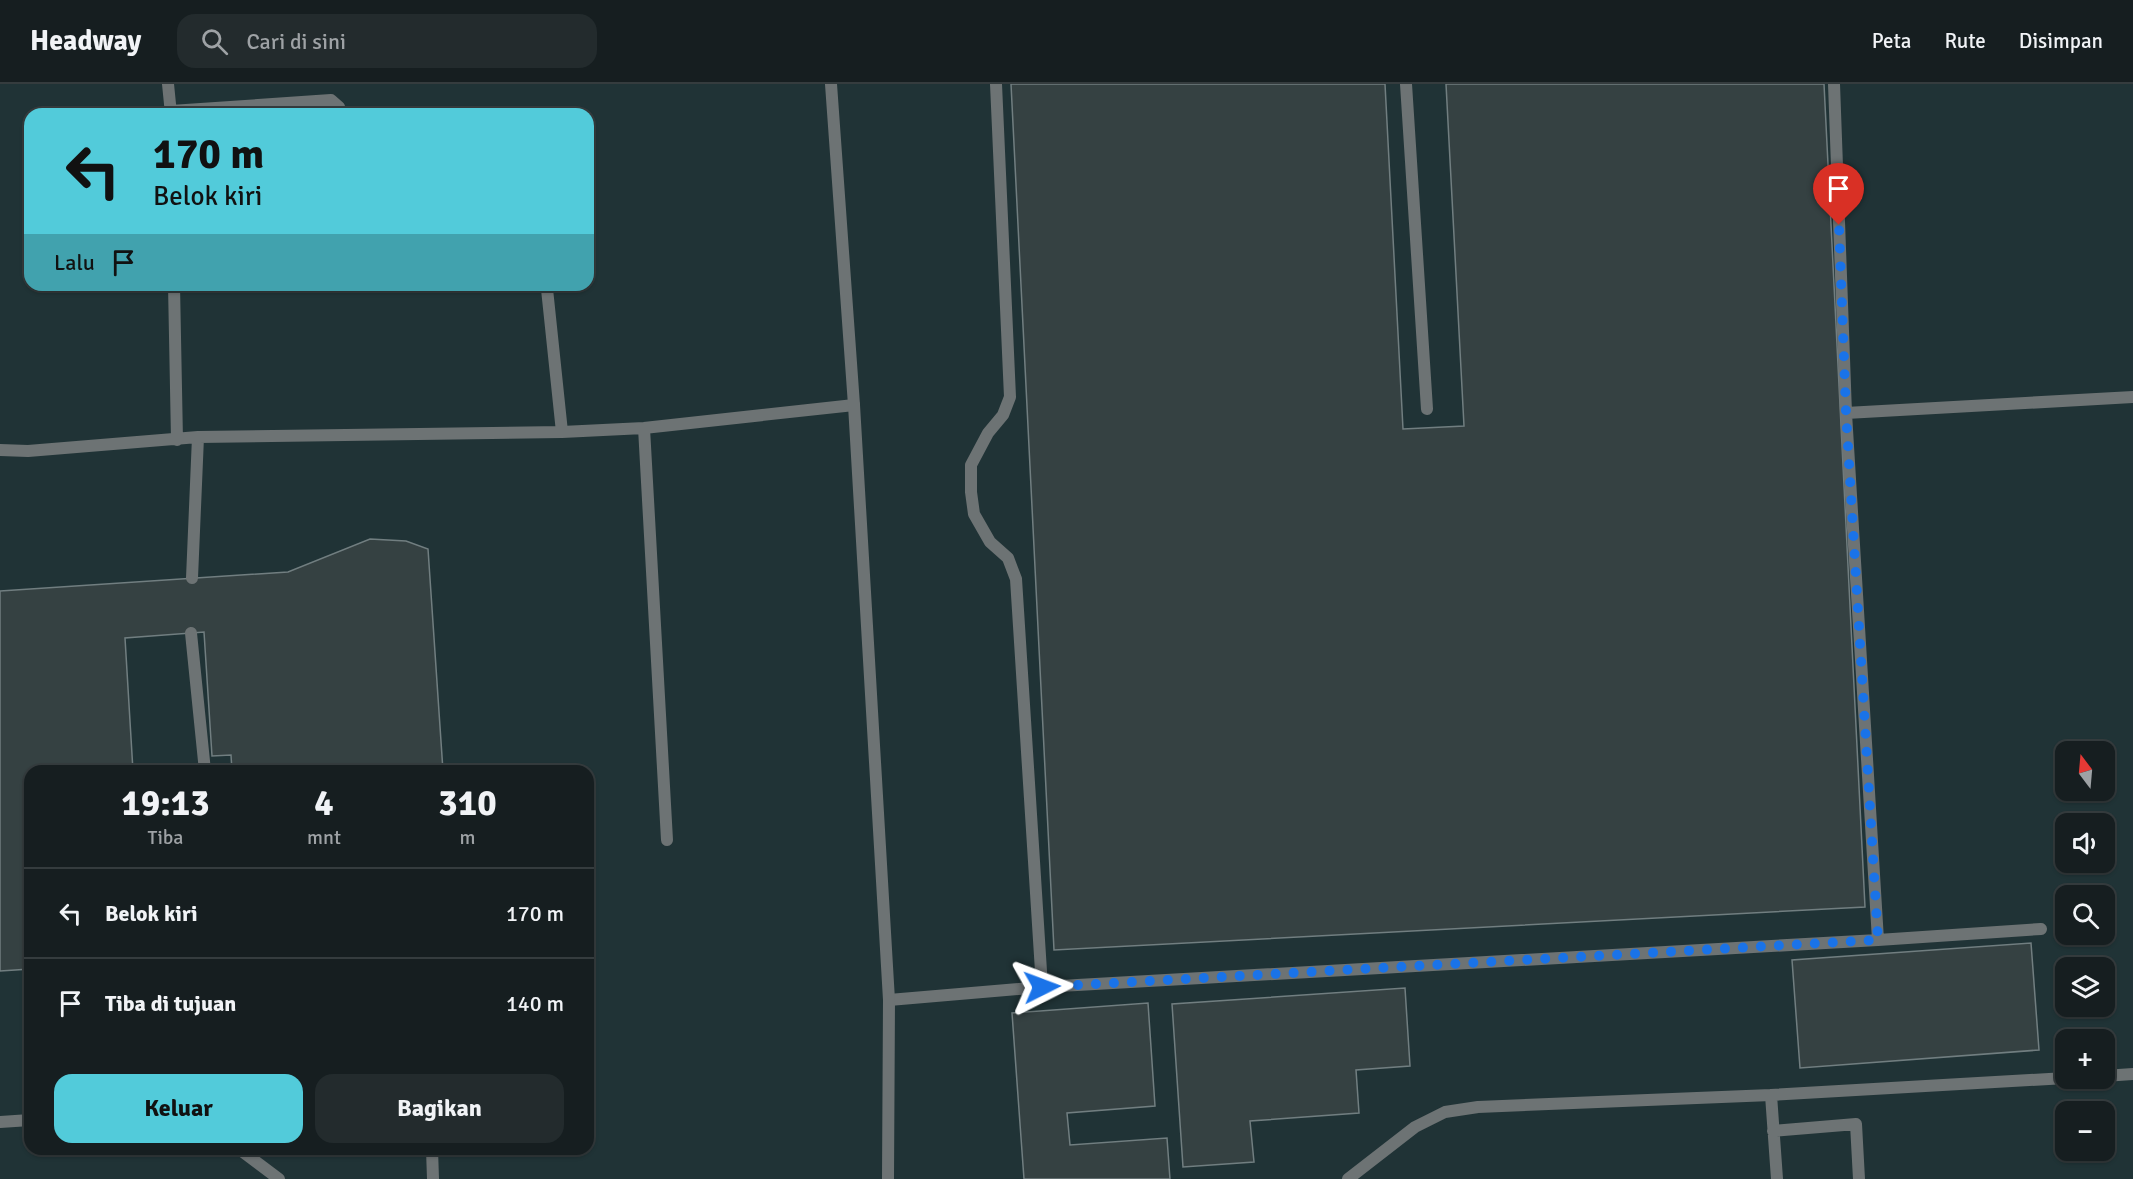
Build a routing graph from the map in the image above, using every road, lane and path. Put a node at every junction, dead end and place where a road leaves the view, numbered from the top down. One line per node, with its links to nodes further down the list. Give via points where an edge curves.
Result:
1 (168, 84): 6 (street)
2 (831, 84): 12 (street)
3 (996, 84): 26 (street, via 1010,397 971,465 971,492 974,514 990,542 1008,558 1017,579)
4 (1406, 84): 13 (street)
5 (1834, 84): 14 (street)
6 (171, 108)
7 (224, 108): 8 (street, via 331,100)
8 (339, 108)
9 (174, 291): 18 (street)
10 (546, 291): 16 (street)
11 (2133, 397): 14 (street)
12 (854, 405): 15 (street); 27 (street)
13 (1427, 409)
14 (1846, 413): 25 (street)
15 (644, 428): 16 (street); 23 (street)
16 (562, 432): 17 (street)
17 (198, 437): 18 (street); 20 (street)
18 (177, 440): 19 (street)
19 (0, 450)
20 (192, 578)
21 (191, 633): 22 (street)
22 (205, 765)
23 (667, 840)
24 (2041, 928): 25 (street)
25 (1878, 940): 26 (street)
26 (1042, 987): 27 (street)
27 (889, 1000): 39 (street)
28 (2133, 1074): 29 (street)
29 (2115, 1075)
30 (2055, 1079): 31 (street)
31 (1771, 1095): 34 (street); 40 (street, via 1478,1107 1444,1112 1415,1127)
32 (24, 1120): 33 (street)
33 (0, 1122)
34 (1773, 1131): 41 (street); 42 (street, via 1856,1124)
35 (247, 1155): 37 (street)
36 (432, 1155): 38 (street)
37 (279, 1179)
38 (433, 1179)
39 (888, 1179)
40 (1348, 1179)
41 (1777, 1179)
42 (1859, 1179)

